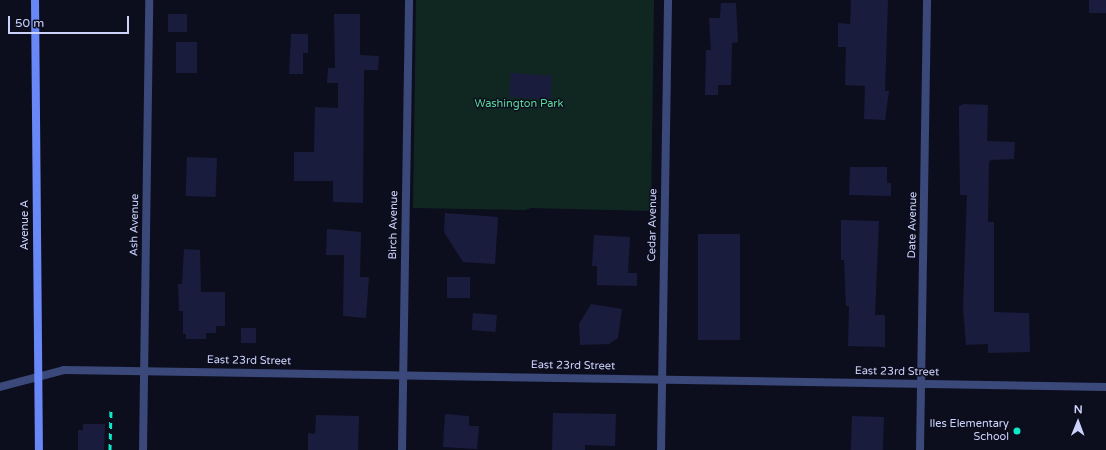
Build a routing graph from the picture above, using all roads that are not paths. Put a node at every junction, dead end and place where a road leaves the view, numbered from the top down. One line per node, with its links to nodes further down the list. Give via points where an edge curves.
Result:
1 (35, 0): 8 (main road, Avenue A, via 36,309)
2 (149, 0): 6 (street, Ash Avenue)
3 (409, 0): 7 (street, Birch Avenue)
4 (668, 0): 9 (street, Cedar Avenue)
5 (927, 0): 10 (street, Date Avenue)
6 (144, 371): 7 (street, East 23rd Street); 8 (street, East 23rd Street, via 64,370); 14 (street, Ash Avenue)
7 (403, 375): 9 (street, East 23rd Street); 15 (street, Birch Avenue)
8 (40, 376): 11 (street, East 23rd Street); 13 (main road, Avenue A)
9 (662, 379): 10 (street, East 23rd Street); 16 (street, Cedar Avenue)
10 (922, 384): 12 (street, East 23rd Street); 17 (street, Date Avenue)
11 (0, 387)
12 (1106, 387)
13 (39, 450)
14 (143, 450)
15 (402, 450)
16 (661, 450)
17 (920, 450)

